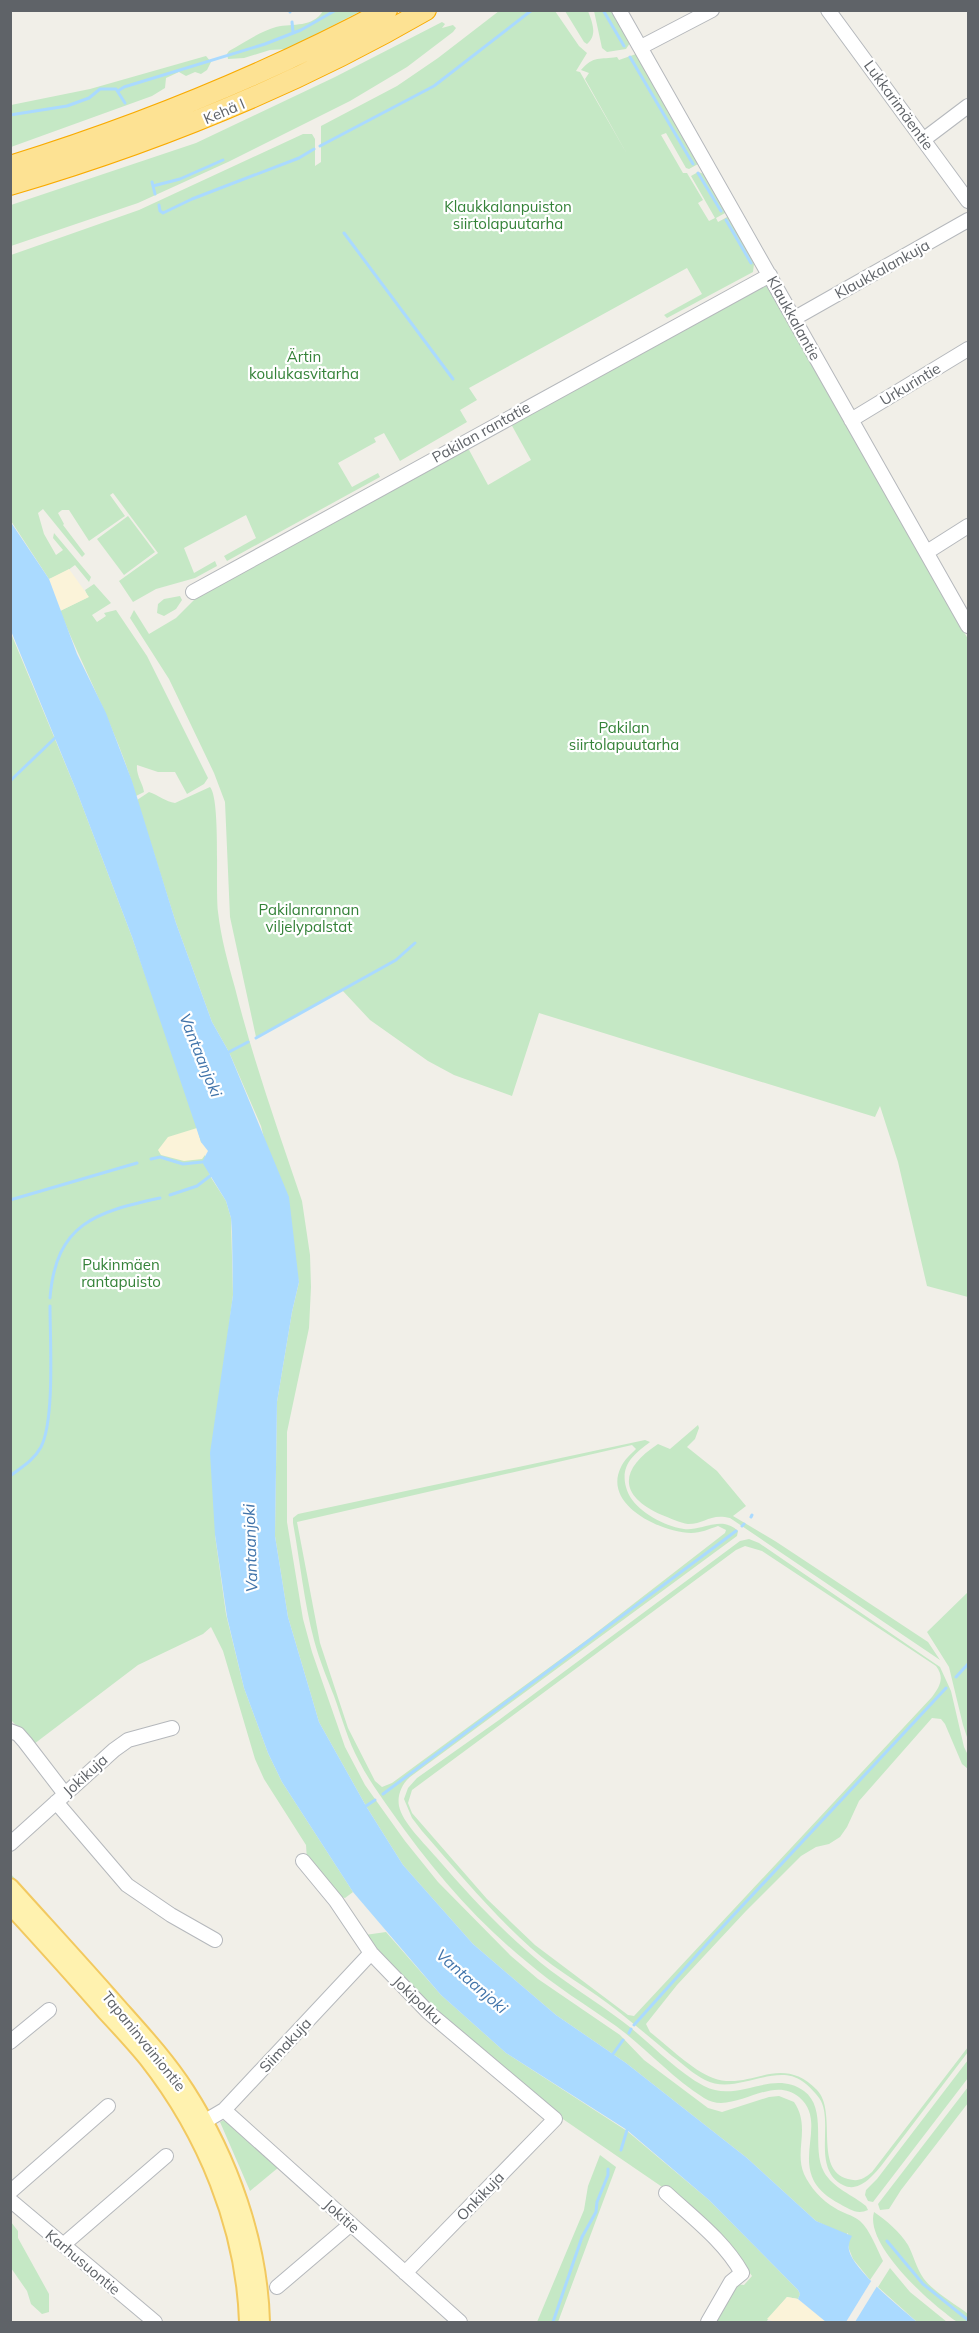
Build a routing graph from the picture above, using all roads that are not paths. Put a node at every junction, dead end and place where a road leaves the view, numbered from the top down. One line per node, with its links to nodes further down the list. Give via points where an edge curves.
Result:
1 (387, 10): 9 (highway, Kehä I, via 197,101)
2 (426, 10): 10 (highway, Kehä I, via 282,86 205,119 135,146)
3 (619, 10): 6 (street, Klaukkalantie)
4 (712, 10): 6 (street)
5 (828, 10): 8 (street, Lukkarimäentie)
6 (641, 48): 13 (street, Klaukkalantie)
7 (969, 106): 8 (street)
8 (923, 140): 11 (street, Lukkarimäentie)
9 (10, 166)
10 (10, 185)
11 (969, 201)
12 (969, 220): 14 (street, Klaukkalankuja)
13 (770, 274): 14 (street, Klaukkalantie); 19 (street, Pakilan rantatie)
14 (795, 318): 16 (street, Klaukkalantie)
15 (969, 349): 16 (street, Urkurintie)
16 (851, 420): 18 (street, Klaukkalantie)
17 (969, 526): 18 (street)
18 (927, 552): 20 (street, Klaukkalantie)
19 (193, 592)
20 (969, 626)
21 (172, 1728): 23 (street, Jokikuja, via 128,1740)
22 (10, 1731): 23 (street, via 25,1742)
23 (60, 1798): 24 (street, Jokikuja); 28 (street, via 127,1885)
24 (10, 1844)
25 (303, 1861): 29 (street, Jokipolku)
26 (10, 1887): 35 (main road, Tapaninvainiontie, via 149,2042 186,2091)
27 (10, 1905): 35 (main road, Tapaninvainiontie, via 147,2058)
28 (214, 1940)
29 (371, 1953): 33 (street, Siimakuja); 34 (street, Jokipolku, via 428,2012)
30 (49, 2010): 31 (street)
31 (10, 2042)
32 (108, 2106): 37 (street)
33 (224, 2110): 35 (street, Siimakuja); 40 (street, Jokitie)
34 (555, 2119): 42 (street, Onkikuja)
35 (199, 2125): 45 (main road, Tapaninvainiontie, via 240,2255); 46 (main road, Tapaninvainiontie, via 231,2180 252,2252)
36 (166, 2156): 41 (street)
37 (10, 2192)
38 (666, 2193): 48 (street, via 734,2258 742,2273 731,2282)
39 (10, 2200): 41 (street, Karhusuontie)
40 (351, 2224): 42 (street, Jokitie); 43 (street)
41 (63, 2245): 44 (street, Karhusuontie)
42 (405, 2273): 47 (street, Jokitie)
43 (277, 2287)
44 (155, 2322)
45 (248, 2322)
46 (261, 2322)
47 (460, 2322)
48 (708, 2322)

